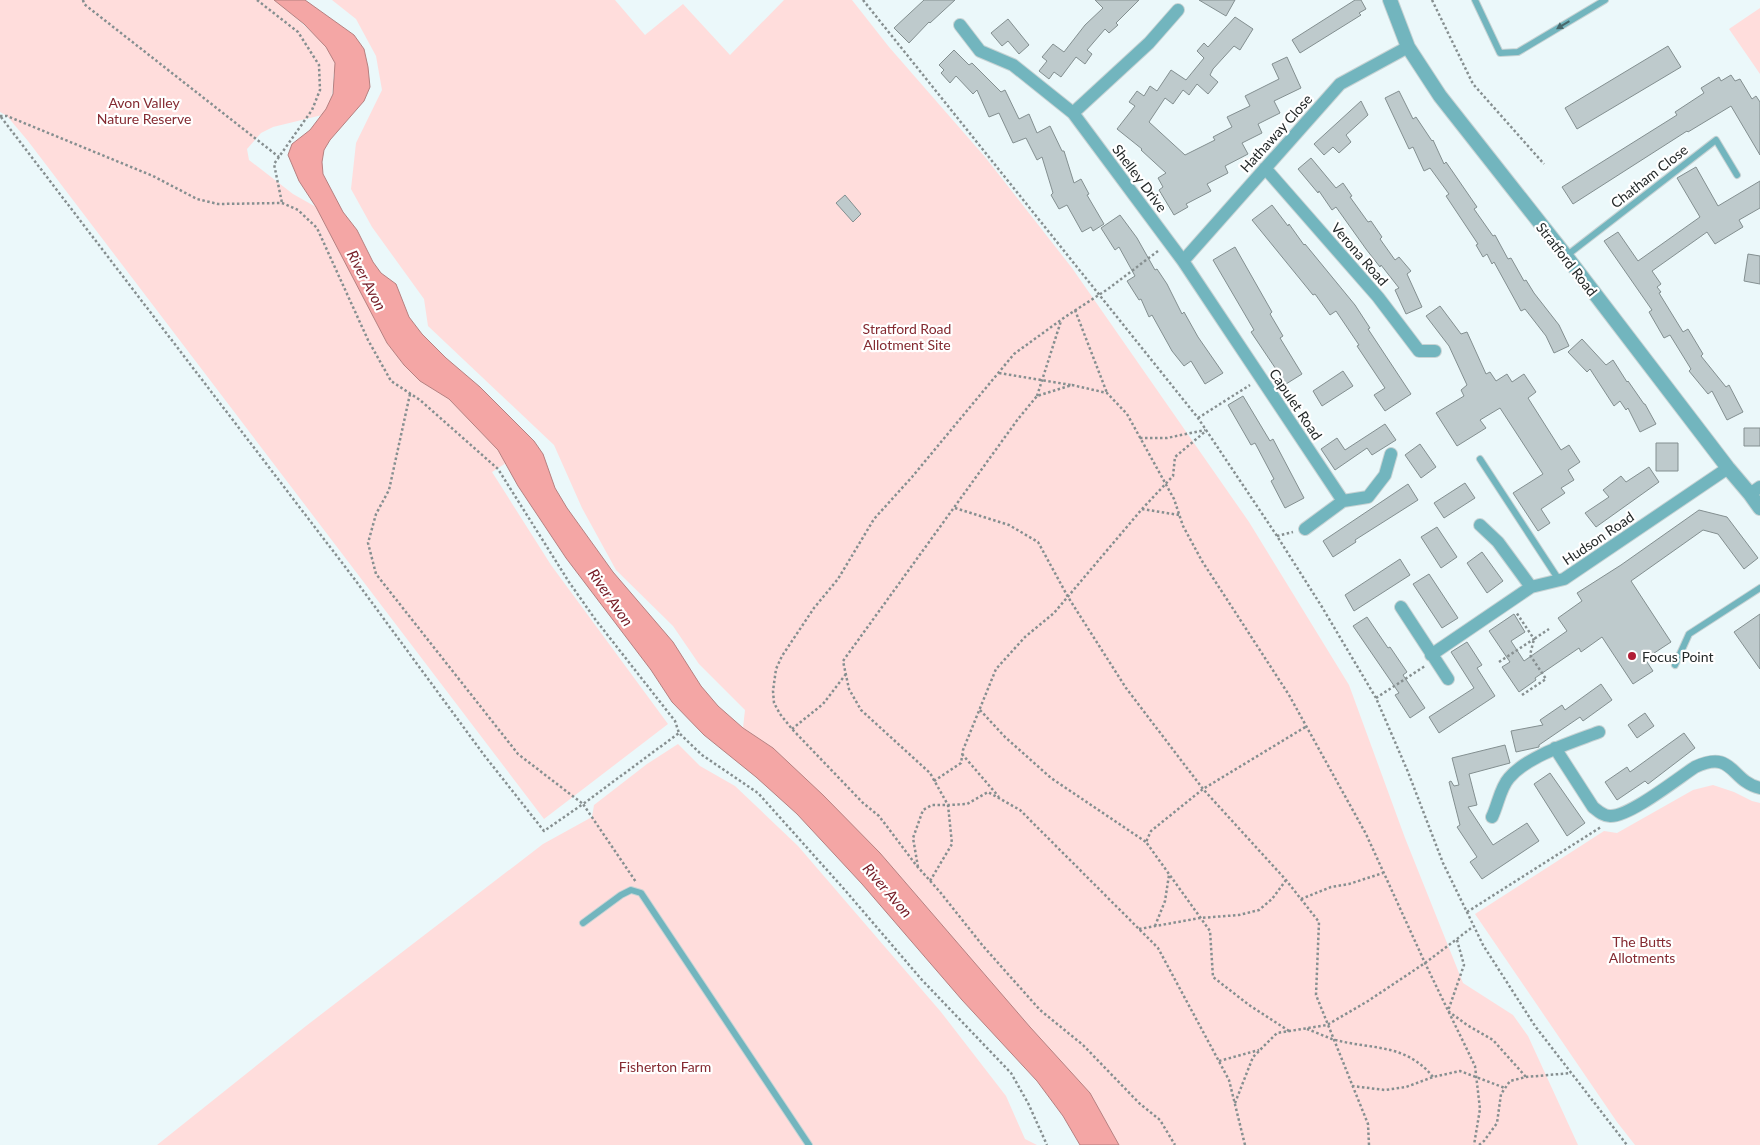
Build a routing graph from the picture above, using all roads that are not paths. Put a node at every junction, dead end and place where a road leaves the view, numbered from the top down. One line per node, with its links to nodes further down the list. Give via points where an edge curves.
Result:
1 (1390, 0): 6 (street, Stratford Road)
2 (1475, 0): 3 (lane, one-way to 2, via 1518,52 1500,53)
3 (1605, 0)
4 (1178, 10): 7 (street, via 1149,43)
5 (960, 25): 7 (street, Shelley Drive, via 980,51 1013,65)
6 (1408, 47): 8 (street, Hathaway Close, via 1340,84); 10 (street, Stratford Road, via 1440,96)
7 (1073, 113): 11 (street, Shelley Drive)
8 (1265, 168): 11 (street, Hathaway Close); 12 (street, Verona Road, via 1378,297 1419,351)
9 (1737, 175): 10 (lane, Chatham Close, via 1716,140)
10 (1566, 256): 15 (street, Stratford Road)
11 (1183, 261): 17 (street, Capulet Road)
12 (1435, 351)
13 (1391, 454): 17 (street, via 1385,475 1368,497)
14 (1480, 459): 21 (lane)
15 (1728, 468): 16 (street, Stratford Road); 21 (street, Hudson Road)
16 (1755, 491): 18 (street, Stratford Road)
17 (1343, 501): 20 (street)
18 (1760, 508)
19 (1480, 525): 22 (street, via 1498,542)
20 (1305, 529)
21 (1559, 580): 22 (street, Hudson Road)
22 (1531, 587): 25 (street, Hudson Road)
23 (1760, 588): 26 (lane, via 1689,634)
24 (1400, 607): 25 (street)
25 (1433, 657): 27 (street)
26 (1675, 665)
27 (1448, 678)
28 (1599, 732): 29 (street)
29 (1555, 748): 30 (street, via 1593,807 1608,816 1618,816 1631,810 1706,762 1720,762 1748,784); 31 (street, via 1509,777)
30 (1760, 788)
31 (1492, 817)
32 (583, 923): 33 (lane, via 621,895 631,890 641,893)
33 (809, 1145)

